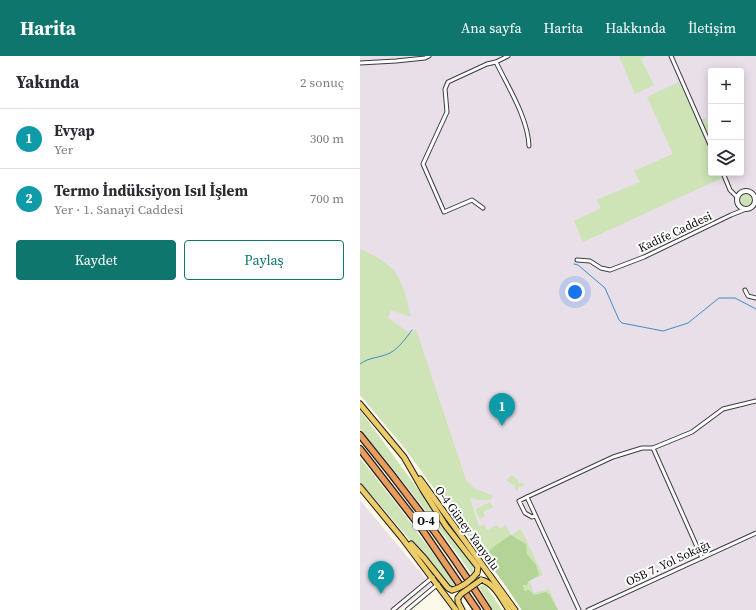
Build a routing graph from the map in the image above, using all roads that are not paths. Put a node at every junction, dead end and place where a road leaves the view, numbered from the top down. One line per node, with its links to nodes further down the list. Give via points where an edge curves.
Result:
1 (429, 56): 5 (street)
2 (508, 56): 4 (street)
3 (671, 56): 6 (street)
4 (496, 62): 7 (street, via 529,135); 11 (street, via 448,82 445,89 447,112 423,164 444,212 472,200)
5 (360, 63)
6 (708, 141)
7 (529, 146)
8 (723, 176): 9 (street, via 730,190)
9 (737, 197): 10 (street, via 741,192 747,191 755,196); 12 (street, via 738,206)
10 (756, 202): 12 (street)
11 (483, 208)
12 (749, 209): 13 (street); 14 (street, Kadife Caddesi, via 610,270 590,261)
13 (756, 210)
14 (577, 260)
15 (745, 290): 16 (street, via 748,296)
16 (756, 298)
17 (756, 401): 20 (street, via 723,409 692,432)
18 (360, 404): 22 (main road)
19 (360, 435): 36 (highway, O-4, via 433,530)
20 (653, 448): 24 (street, via 642,448 613,457); 28 (street)
21 (360, 449): 35 (highway, O-4, via 419,525)
22 (404, 457): 26 (main road, bridge, via 446,526 478,567 478,573 458,589 448,588 424,558); 38 (main road, O-4 Güney Yanyolu)
23 (360, 487): 26 (main road)
24 (527, 497): 25 (street); 25 (street, via 519,501 525,513)
25 (535, 516): 39 (street)
26 (394, 528): 29 (main road)
27 (756, 533): 28 (street, OSB 7. Yol Sokağı)
28 (702, 558): 40 (street, OSB 7. Yol Sokağı)
29 (432, 578): 30 (main road); 31 (street)
30 (438, 584): 32 (street); 33 (main road)
31 (393, 610)
32 (407, 610)
33 (456, 610)
34 (462, 610): 37 (main road, bridge, via 458,598 481,580 491,585)
35 (477, 610)
36 (488, 610)
37 (509, 610)
38 (515, 610)
39 (579, 610)
40 (588, 610)

